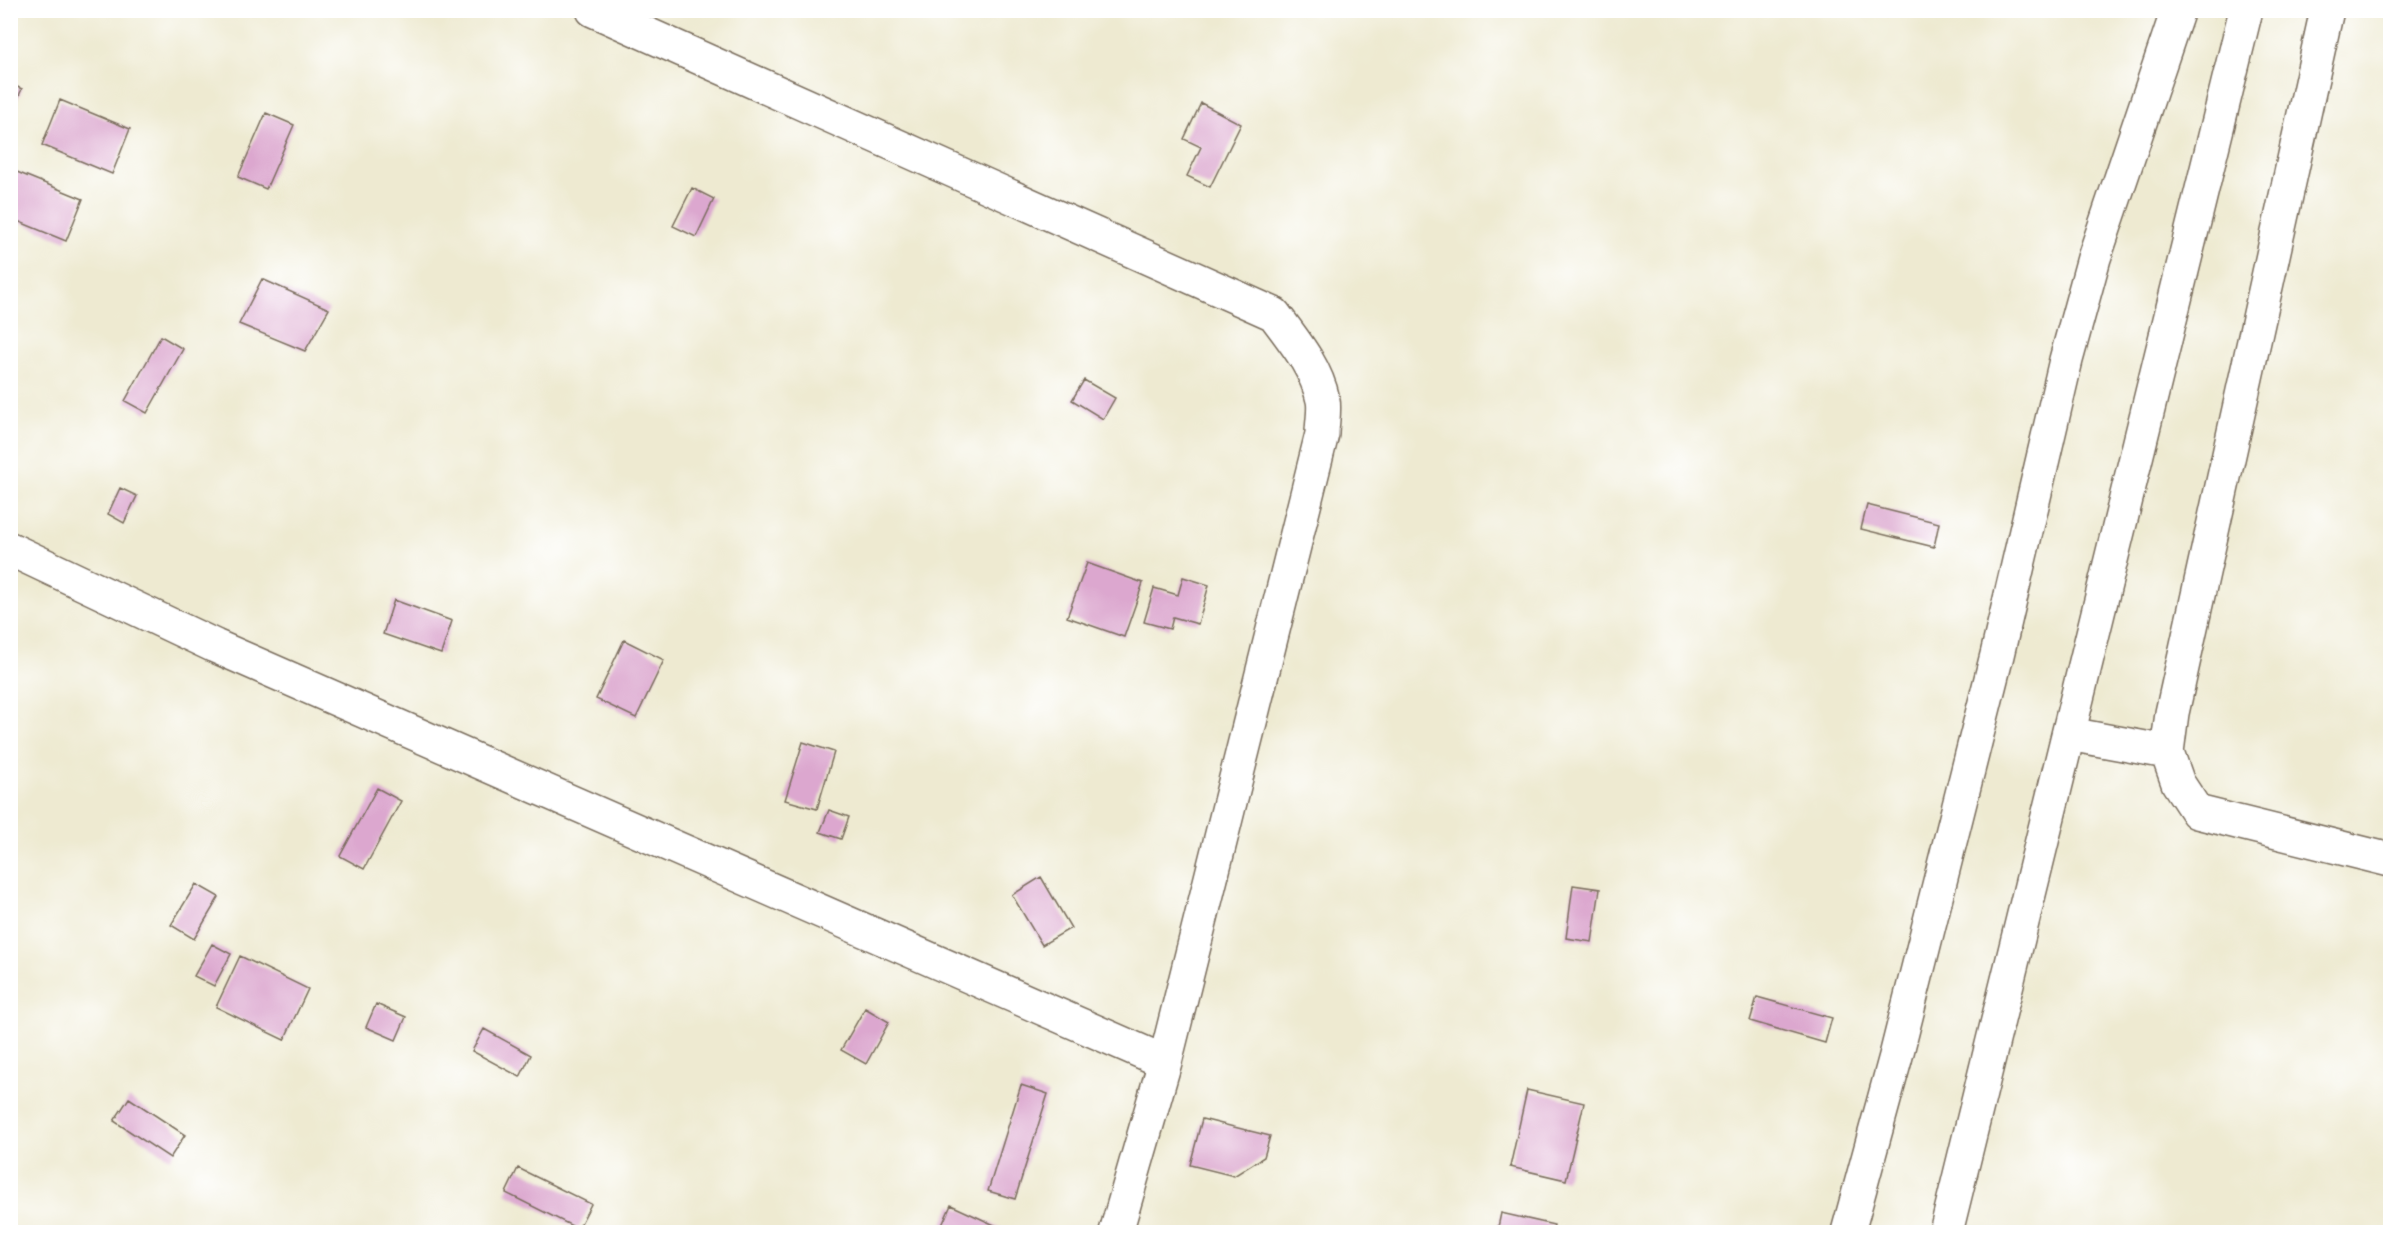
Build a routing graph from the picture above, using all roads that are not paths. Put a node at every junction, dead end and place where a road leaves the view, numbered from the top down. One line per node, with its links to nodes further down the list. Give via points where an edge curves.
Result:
1 (593, 10): 9 (street, via 1274,314 1313,371 1324,402 1322,434)
2 (2178, 10): 11 (street, via 2094,258 2066,360 1994,667)
3 (2246, 10): 6 (street)
4 (2327, 10): 7 (street, via 2172,713)
5 (10, 549): 9 (street, via 214,646)
6 (2069, 734): 7 (street); 12 (street)
7 (2167, 752): 8 (street, via 2178,783 2197,812)
8 (2391, 860)
9 (1165, 1062): 10 (street)
10 (1116, 1233)
11 (1848, 1233)
12 (1946, 1233)

